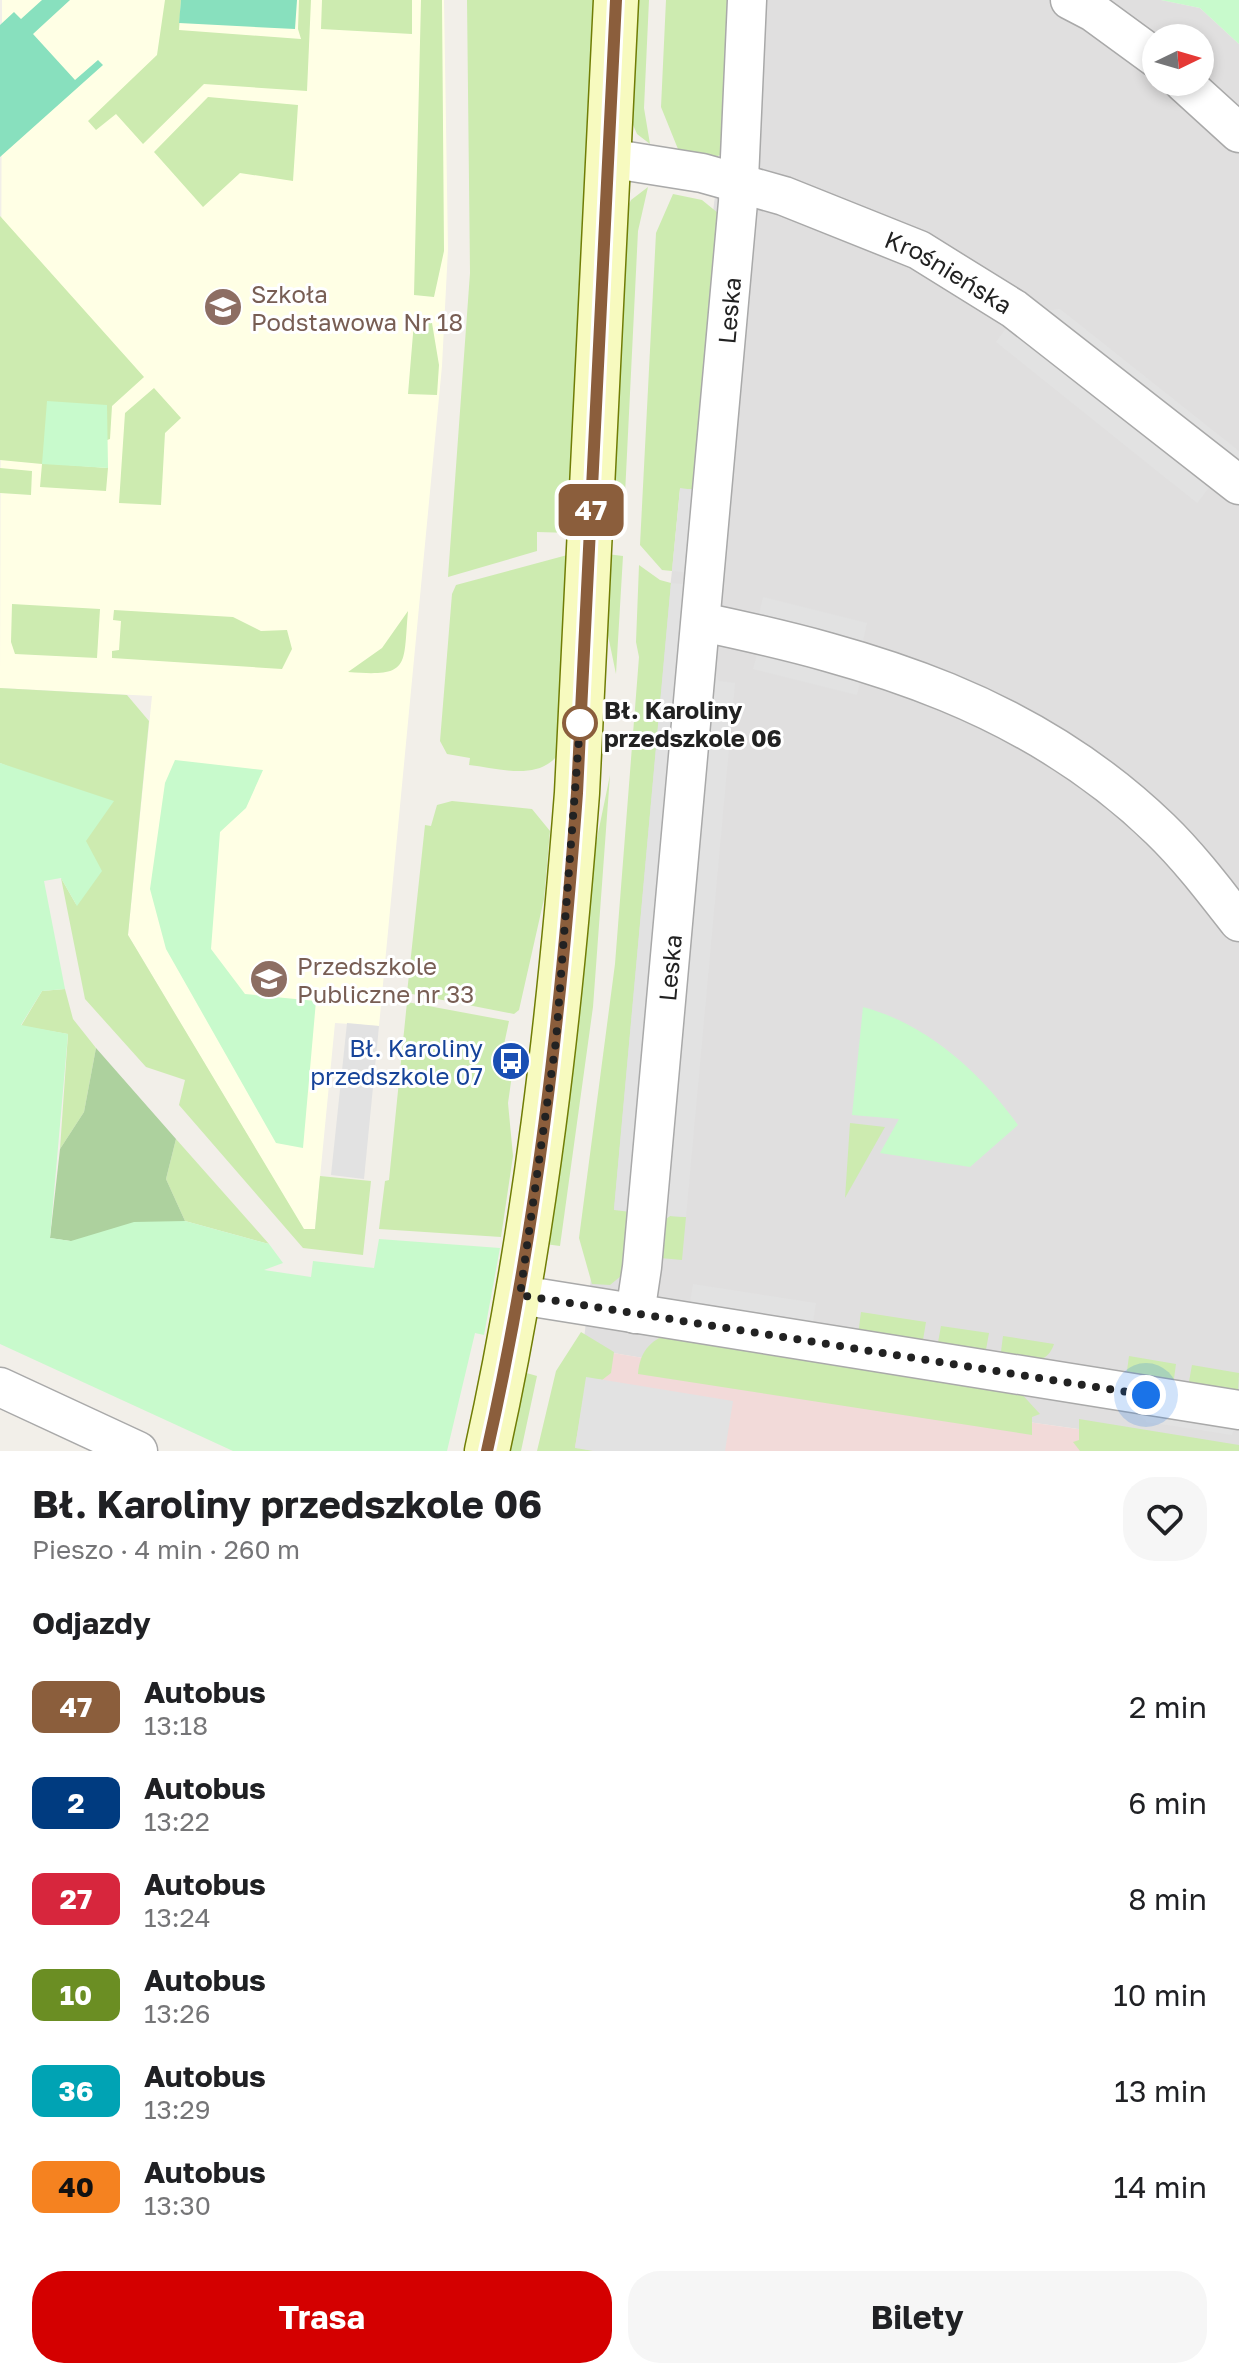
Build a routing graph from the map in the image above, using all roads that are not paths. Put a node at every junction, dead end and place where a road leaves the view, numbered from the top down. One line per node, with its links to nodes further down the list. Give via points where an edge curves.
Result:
1 (616, 0): 7 (street)
2 (747, 0): 8 (street, Leska)
3 (1070, 0): 4 (street)
4 (1142, 48)
5 (1198, 96): 6 (street)
6 (1239, 133)
7 (608, 158): 8 (street, Krośnieńska); 12 (street, via 569,899 556,1041)
8 (740, 184): 9 (street, Krośnieńska, via 837,215 919,250 1014,309); 10 (street, Leska)
9 (1239, 485)
10 (702, 622): 11 (street, via 880,665 954,693 1029,731 1092,772 1161,829); 13 (street, Leska)
11 (1239, 922)
12 (520, 1295): 13 (street); 17 (street)
13 (635, 1314): 15 (street)
14 (0, 1387): 16 (street)
15 (1239, 1410)
16 (138, 1451)
17 (487, 1451)

